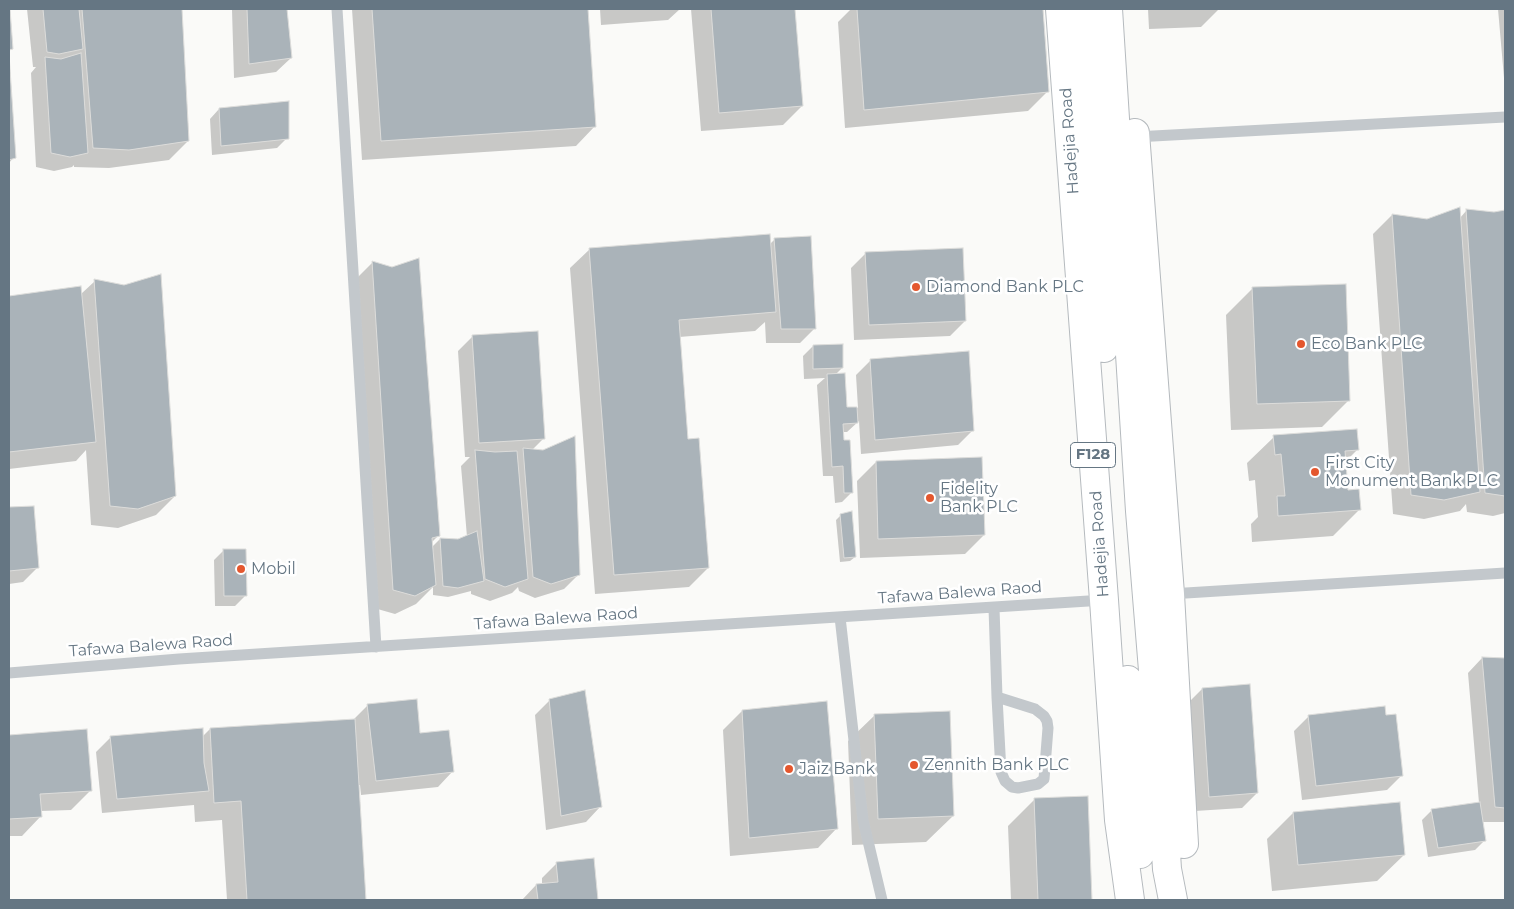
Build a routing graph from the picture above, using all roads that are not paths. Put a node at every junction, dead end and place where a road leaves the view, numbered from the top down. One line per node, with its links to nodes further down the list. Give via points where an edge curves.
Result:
1 (338, 9): 13 (lane)
2 (1060, 9): 10 (main road, Hadejia Road / F128)
3 (1083, 9): 18 (main road, via 1114,512 1135,758)
4 (1108, 9): 19 (main road, via 1140,511 1167,869)
5 (1127, 9): 7 (main road)
6 (1505, 117): 7 (lane)
7 (1135, 137): 9 (main road)
8 (1505, 572): 9 (lane)
9 (1170, 594): 20 (main road, via 1183,805)
10 (1104, 600): 11 (lane, Tafawa Balewa Raod); 17 (main road, Hadejia Road / F128, via 1119,820)
11 (994, 608): 12 (lane, Tafawa Balewa Raod); 15 (lane)
12 (840, 617): 13 (lane, Tafawa Balewa Raod); 16 (lane, via 863,820)
13 (376, 647): 14 (lane, Tafawa Balewa Raod)
14 (9, 673)
15 (997, 698): 15 (lane, via 1000,772 1012,787 1038,784 1044,779 1047,721 1035,709)
16 (882, 900)
17 (1130, 900)
18 (1141, 900)
19 (1173, 900)
20 (1185, 900)

